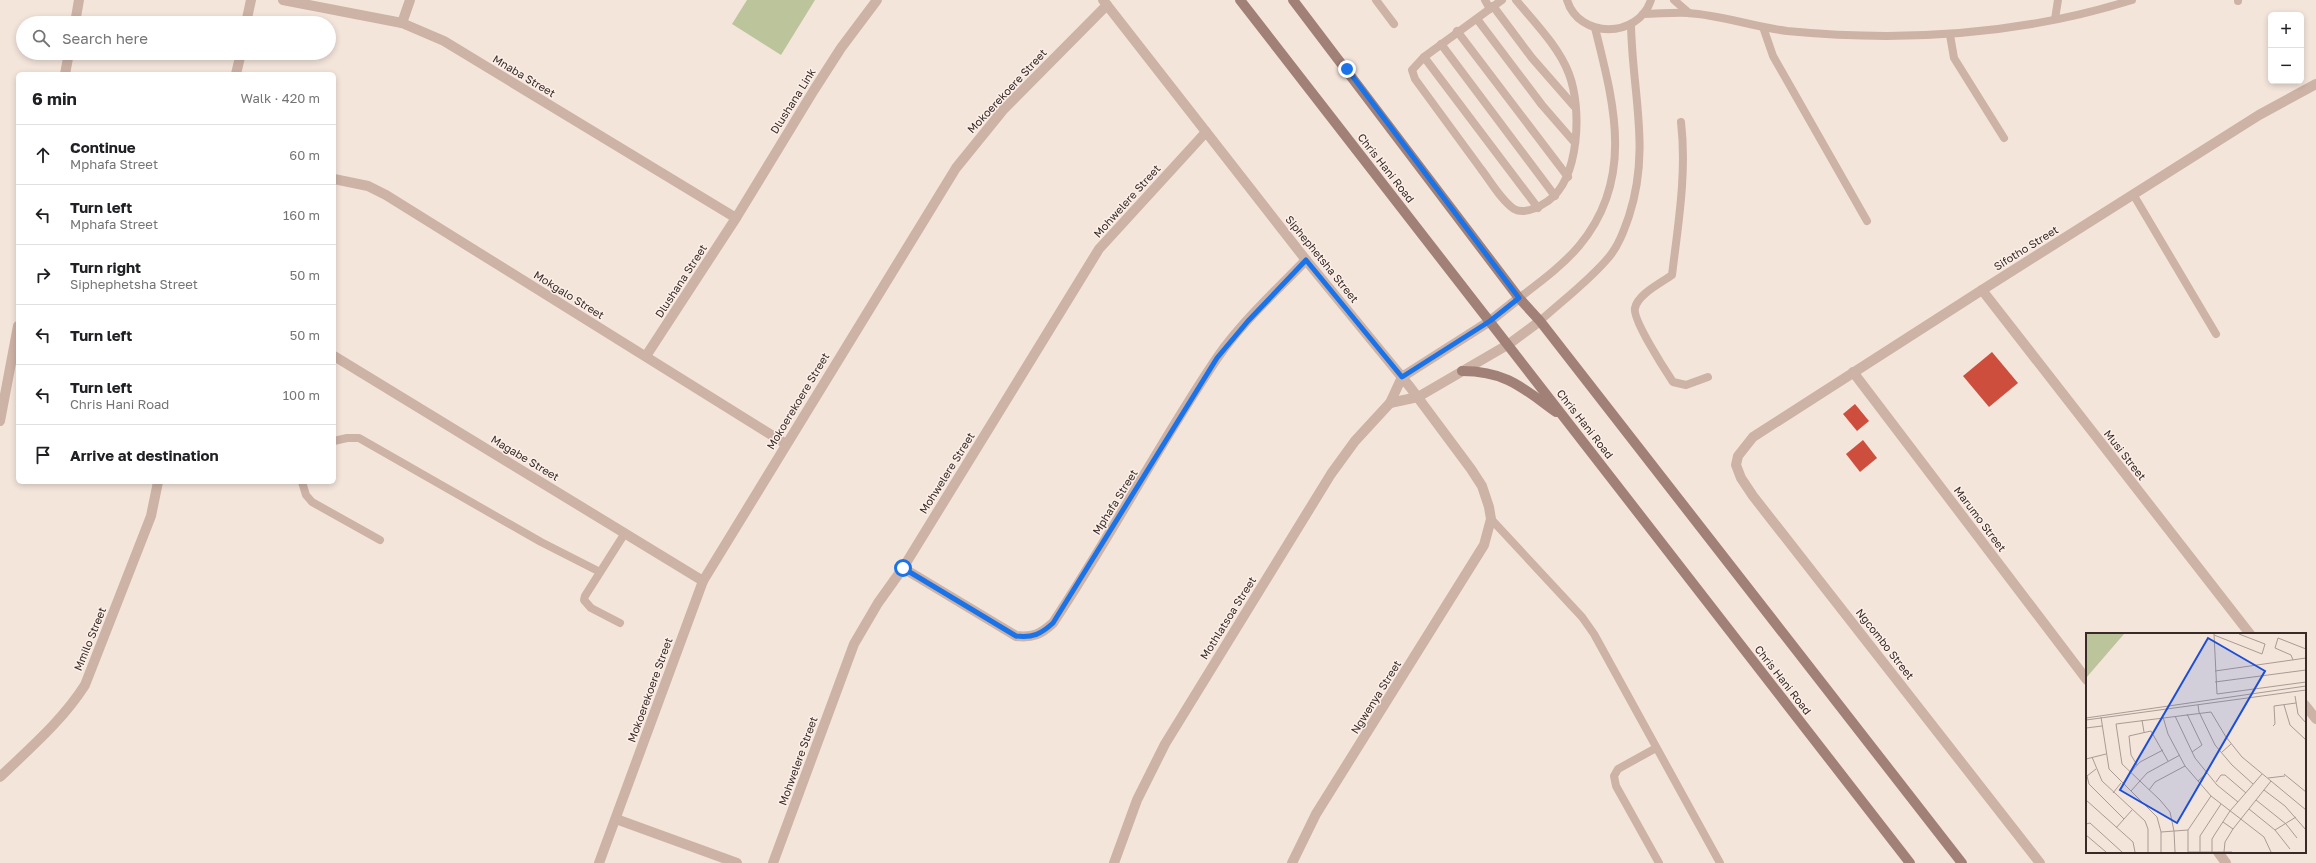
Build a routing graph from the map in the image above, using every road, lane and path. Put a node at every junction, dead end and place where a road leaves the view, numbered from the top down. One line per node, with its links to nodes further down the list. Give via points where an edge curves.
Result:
1 (79, 0): 21 (street)
2 (251, 0): 22 (street)
3 (282, 0): 25 (street, Mnaba Street)
4 (410, 0): 25 (street)
5 (877, 0): 49 (street, Dlushana Link, via 841,48)
6 (1240, 0): 54 (main road, Chris Hani Road)
7 (1293, 0): 53 (main road)
8 (1376, 0): 26 (lane)
9 (1485, 0): 18 (lane)
10 (1502, 0): 18 (lane)
11 (1516, 0): 39 (lane, via 1561,59 1572,85)
12 (1567, 0): 29 (lane, via 1575,15)
13 (1651, 0): 20 (lane)
14 (1674, 0): 19 (lane)
15 (2058, 0): 24 (lane)
16 (2132, 0): 24 (lane)
17 (1105, 2): 41 (street, Siphephetsha Street); 71 (street, Mokoerekoere Street, via 1003,110 956,168)
18 (1492, 7): 23 (lane); 39 (lane)
19 (1689, 13): 20 (lane); 28 (lane)
20 (1643, 14): 27 (lane)
21 (76, 16)
22 (248, 16)
23 (1477, 19): 30 (lane); 43 (lane, via 1542,105)
24 (2055, 19): 31 (lane, via 2002,29)
25 (402, 23): 49 (street, Mnaba Street, via 444,41)
26 (1394, 24)
27 (1631, 24): 29 (lane, via 1620,29); 55 (lane, via 1631,54 1640,121 1641,150 1635,199 1624,233 1609,257)
28 (1763, 27): 31 (lane, via 1870,36); 50 (lane, via 1773,56)
29 (1595, 28): 53 (lane, via 1614,115 1617,149 1612,184 1593,224 1579,245 1555,270)
30 (1457, 31): 32 (lane); 44 (lane)
31 (1950, 34): 42 (lane, via 1954,58)
32 (1441, 44): 33 (lane); 47 (lane)
33 (1424, 57): 48 (lane); 48 (lane, via 1412,70 1415,79 1498,191 1514,209 1521,211)
34 (68, 60): 36 (street)
35 (239, 60): 37 (street)
36 (65, 72)
37 (236, 72)
38 (2316, 84): 46 (street, Sifotho Street, via 2259,116)
39 (1574, 106): 43 (lane)
40 (1681, 122): 64 (lane, via 1684,148 1672,275 1638,301 1634,314 1673,382 1686,385)
41 (1206, 132): 51 (street, Siphephetsha Street); 78 (street, Mohwelere Street, via 1099,249)
42 (2004, 138)
43 (1575, 143): 44 (lane)
44 (1568, 177): 47 (lane)
45 (336, 179): 59 (street, Mokgalo Street, via 368,186 386,195)
46 (2134, 194): 52 (street, Sifotho Street); 56 (lane)
47 (1555, 196): 48 (lane)
48 (1538, 208)
49 (736, 218): 59 (street, Dlushana Street)
50 (1867, 221)
51 (1306, 260): 63 (street, Siphephetsha Street); 78 (street, Mphafa Street, via 1217,358 1093,561 1053,623 1045,630 1035,636 1016,636)
52 (1982, 290): 62 (street, Sifotho Street); 82 (street, Musi Street)
53 (1519, 298): 54 (street); 55 (main road)
54 (1490, 321): 58 (main road, Chris Hani Road); 63 (street)
55 (1540, 321): 58 (street); 98 (main road)
56 (2216, 334)
57 (16, 337): 68 (street)
58 (1508, 344): 61 (street); 67 (main road, Chris Hani Road)
59 (646, 356): 71 (street, Mokgalo Street)
60 (336, 357): 75 (street, Magabe Street)
61 (1462, 371): 65 (street); 67 (main road, via 1490,373 1510,380 1523,386)
62 (1853, 372): 69 (street, Sifotho Street); 83 (street, Marumo Street)
63 (1402, 377): 65 (street, Siphephetsha Street); 66 (street, Mothlatsoa Street)
64 (1708, 377)
65 (1418, 397): 66 (street); 74 (street, Siphephetsha Street, via 1482,486)
66 (1390, 403): 93 (street, Mothlatsoa Street, via 1355,441 1331,474 1165,744 1137,800)
67 (1564, 418): 97 (main road, Chris Hani Road)
68 (0, 421)
69 (1753, 437): 99 (street, Ngcombo Street, via 1738,456 1736,465 1753,496)
70 (336, 440): 79 (lane, via 360,438 541,542)
71 (786, 444): 80 (street, Mokoerekoere Street)
72 (158, 484): 87 (street, Mmilo Street, via 151,516 84,685 72,705 52,728)
73 (303, 484): 76 (lane, via 312,502)
74 (1491, 519): 77 (street, Siphephetsha Street); 86 (lane, via 1594,634)
75 (625, 533): 79 (lane); 80 (street, Magabe Street)
76 (380, 540)
77 (1484, 545): 94 (street, Ngwenya Street, via 1316,814)
78 (903, 568): 92 (street, Mohwelere Street, via 878,603 854,644)
79 (600, 572): 81 (lane, via 585,596 585,603)
80 (703, 581): 88 (street, Mokoerekoere Street)
81 (620, 623)
82 (2249, 633)
83 (2086, 679)
84 (2306, 706): 85 (street)
85 (2316, 719)
86 (1656, 748): 95 (lane, via 1618,769 1614,776 1616,786); 96 (lane)
87 (0, 777)
88 (616, 819): 90 (street, Mokoerekoere Street); 91 (street)
89 (2219, 853): 100 (street)
90 (599, 863)
91 (737, 863)
92 (773, 863)
93 (1114, 863)
94 (1292, 863)
95 (1659, 863)
96 (1720, 863)
97 (1910, 863)
98 (1962, 863)
99 (2040, 863)
100 (2226, 863)

